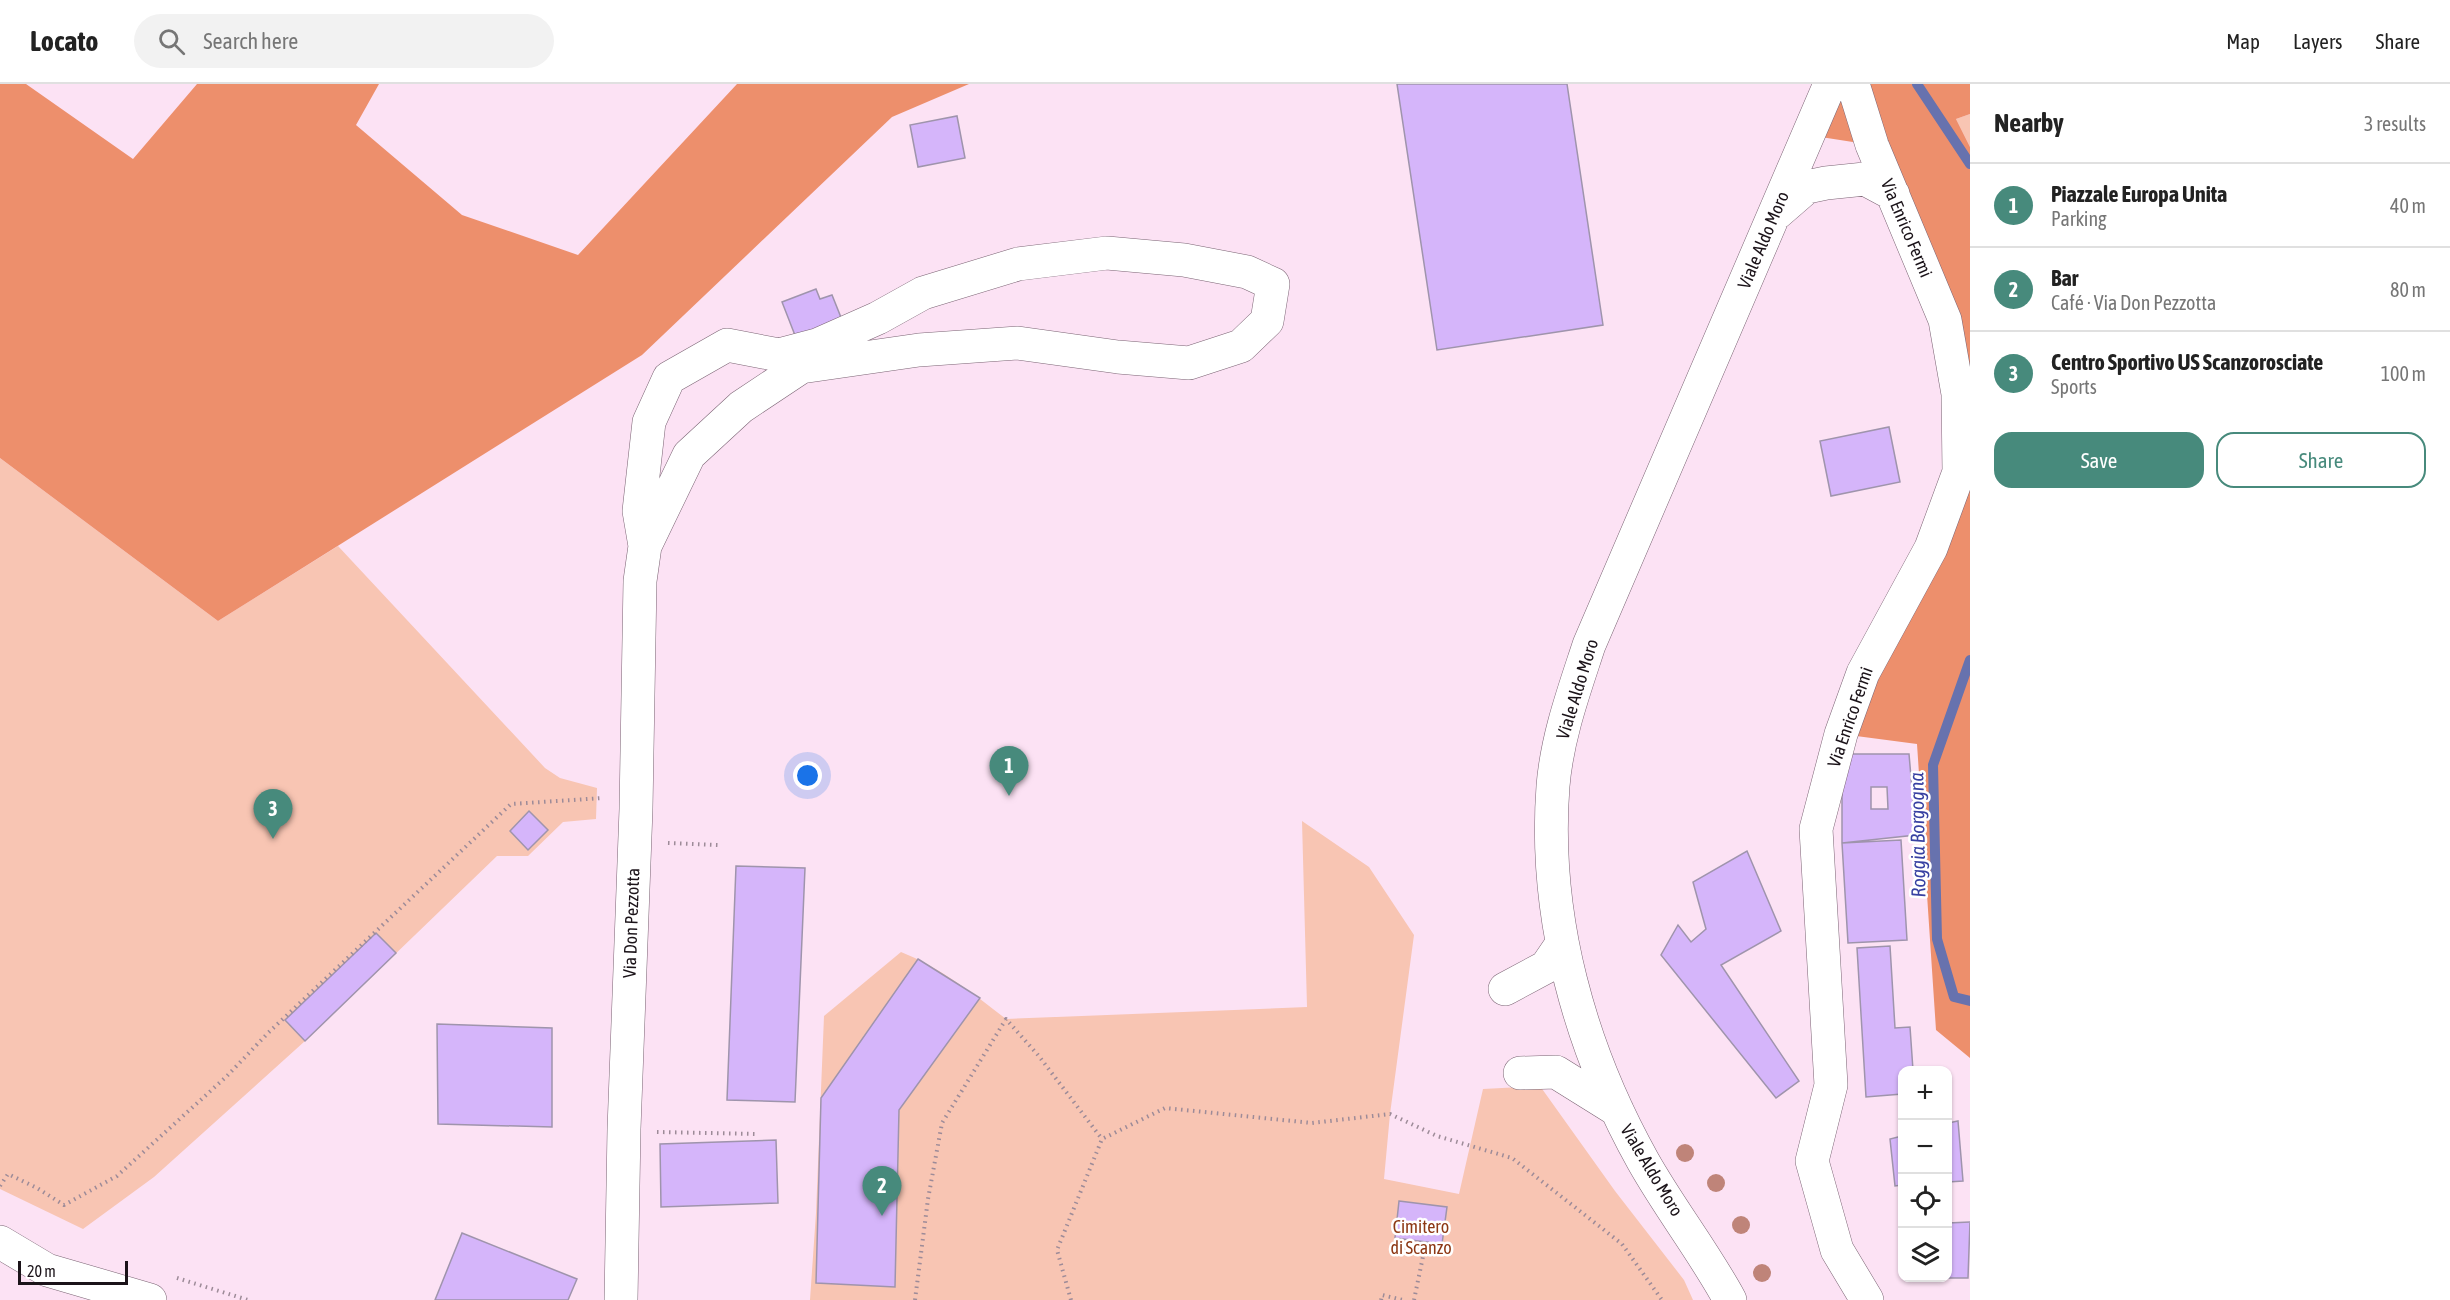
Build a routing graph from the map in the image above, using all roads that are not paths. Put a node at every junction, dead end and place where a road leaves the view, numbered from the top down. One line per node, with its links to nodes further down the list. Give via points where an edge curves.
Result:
1 (1830, 84): 4 (street, Viale Aldo Moro)
2 (1853, 84): 3 (street, Via Enrico Fermi)
3 (1893, 194): 4 (street, via 1865,179 1826,183 1807,187); 14 (street, Via Enrico Fermi, via 1945,321 1958,394 1959,472 1931,549 1863,673 1841,734 1816,830 1831,1085 1812,1161 1837,1250)
4 (1774, 216): 6 (street, Viale Aldo Moro, via 1588,645 1563,723 1553,785 1552,848)
5 (645, 546): 5 (street, via 689,455 741,407 801,367 919,350 1018,343 1189,363 1241,346 1267,321 1273,284 1247,272 1184,260 1107,253 1018,264 923,293 879,318 817,345 779,355 727,345 669,378 649,422 639,510); 12 (street, Via Don Pezzotta, via 640,581)
6 (1561, 945): 7 (street, via 1546,967); 9 (street, Viale Aldo Moro, via 1583,1027)
7 (1505, 989)
8 (1520, 1073): 9 (street, via 1556,1072)
9 (1617, 1110): 13 (street, Viale Aldo Moro, via 1644,1163)
10 (0, 1242): 11 (street, via 47,1270)
11 (150, 1300)
12 (621, 1300)
13 (1730, 1300)
14 (1867, 1300)

